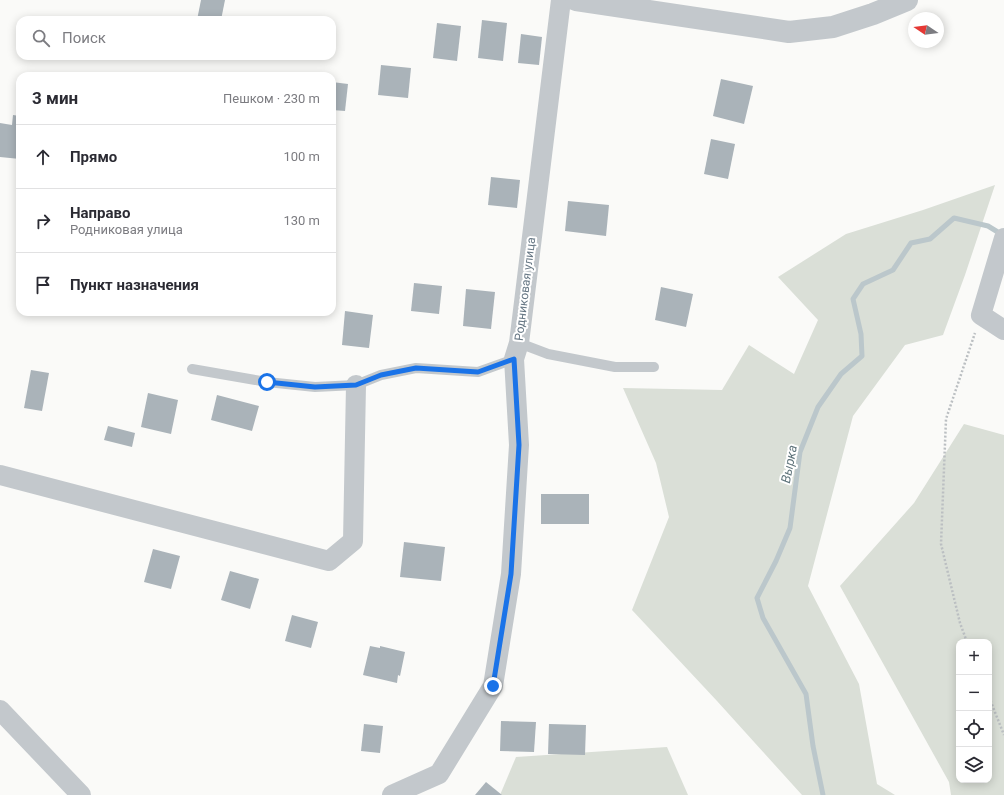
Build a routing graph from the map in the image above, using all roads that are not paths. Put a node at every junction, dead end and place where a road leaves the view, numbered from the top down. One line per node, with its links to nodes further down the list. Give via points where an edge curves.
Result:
1 (561, 0): 7 (street, Родниковая улица)
2 (576, 0): 4 (street, via 789,32 833,27)
3 (907, 0): 4 (street)
4 (874, 7)
5 (1004, 238): 6 (street, via 981,315)
6 (1004, 330)
7 (516, 351): 8 (lane, via 548,354 615,367); 10 (lane, via 478,372 416,368 381,375); 14 (street, Родниковая улица, via 519,445 511,574 493,686 439,774)
8 (654, 367)
9 (192, 369): 10 (lane, via 267,382 315,387)
10 (356, 385): 11 (street, via 353,541 329,561)
11 (0, 475)
12 (0, 710): 13 (street)
13 (81, 795)
14 (392, 795)

